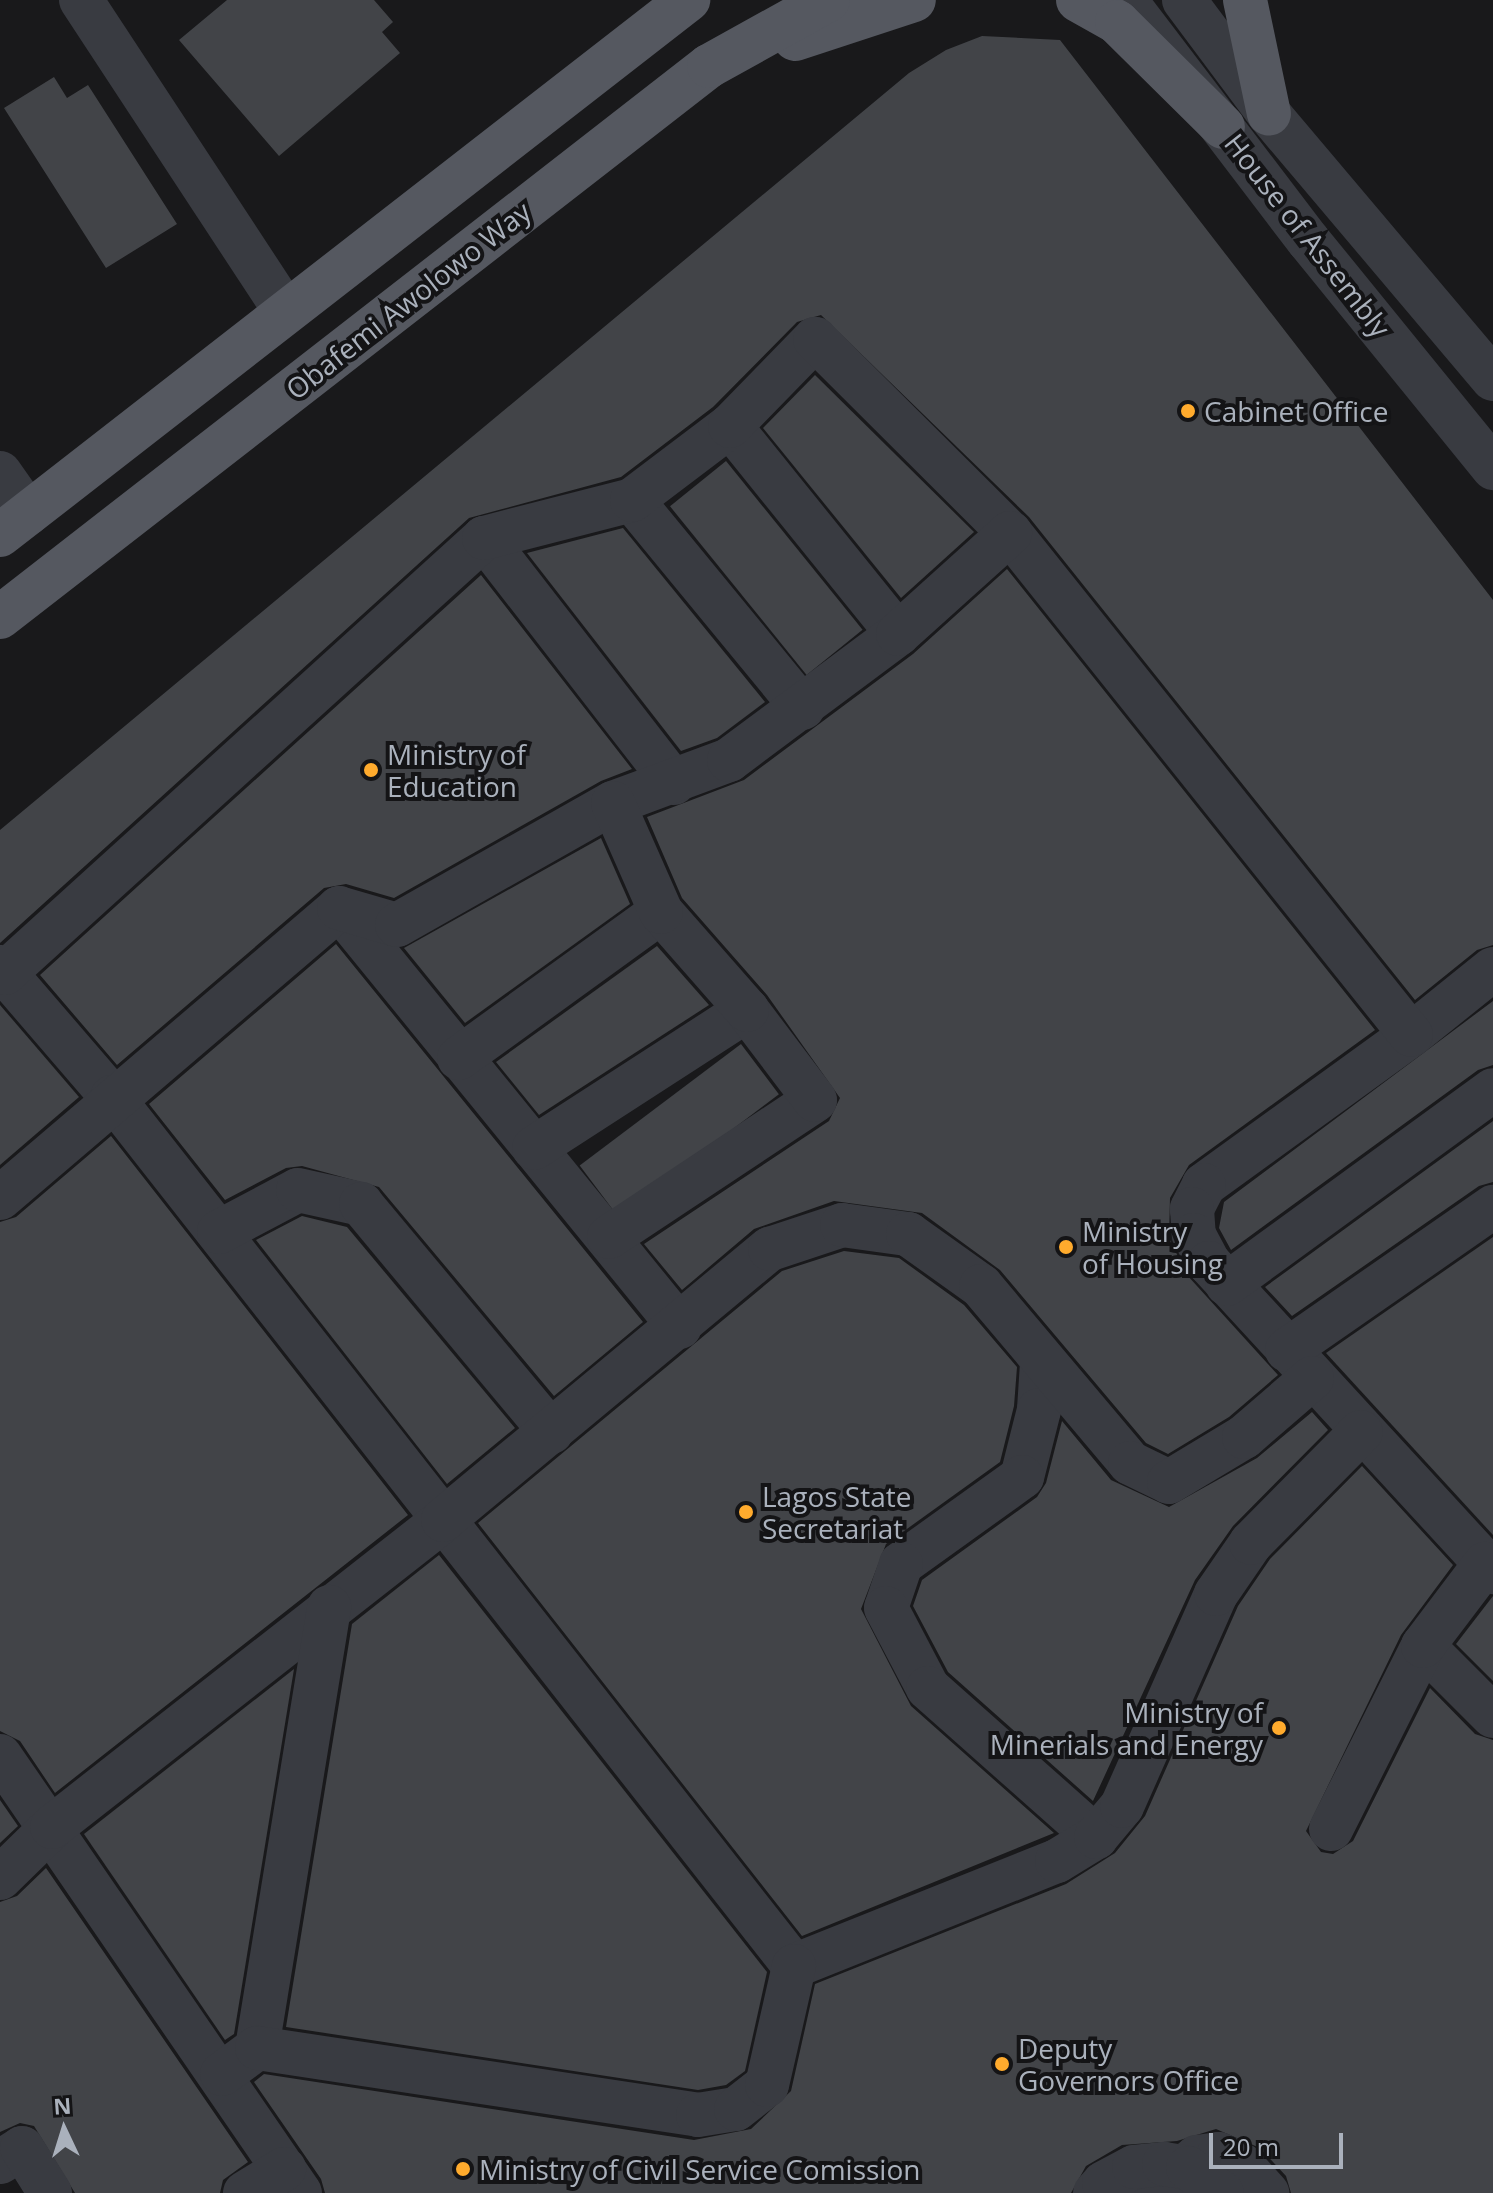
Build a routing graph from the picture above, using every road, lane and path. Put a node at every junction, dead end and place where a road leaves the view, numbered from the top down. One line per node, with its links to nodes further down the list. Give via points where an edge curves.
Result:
1 (81, 0): 12 (street)
2 (688, 0): 12 (main road)
3 (828, 0): 9 (main road, Obafemi Awolowo Way)
4 (914, 0): 9 (main road)
5 (1078, 0): 11 (main road, via 1117,22)
6 (1125, 0): 11 (street, House of Assembly)
7 (1184, 0): 10 (street, House of Assembly)
8 (1245, 0): 10 (main road)
9 (709, 66): 21 (main road, Obafemi Awolowo Way)
10 (1269, 114): 13 (street, House of Assembly)
11 (1223, 127): 15 (street, House of Assembly)
12 (286, 312): 18 (main road)
13 (1493, 379)
14 (730, 426): 17 (street); 19 (street, via 815,339); 22 (street)
15 (1493, 468)
16 (0, 473): 18 (street)
17 (632, 500): 20 (street); 23 (street)
18 (14, 524)
19 (1010, 533): 22 (street); 31 (street)
20 (484, 538): 24 (street); 29 (street)
21 (0, 617)
22 (898, 634): 23 (street)
23 (803, 708): 24 (street, via 729,760)
24 (674, 783): 25 (street)
25 (613, 803): 26 (street, via 397,925); 27 (street)
26 (339, 908): 32 (street); 34 (street)
27 (661, 912): 30 (street); 32 (street)
28 (1493, 969): 31 (street)
29 (2, 970): 34 (street)
30 (747, 1010): 35 (street); 39 (street, via 815,1100)
31 (1411, 1035): 40 (street, via 1204,1185 1192,1209 1194,1235)
32 (459, 1058): 35 (street)
33 (1493, 1090): 40 (street)
34 (112, 1097): 36 (street); 38 (street)
35 (534, 1148): 39 (street)
36 (0, 1198)
37 (1493, 1207): 43 (street)
38 (219, 1232): 44 (street, via 298,1190 361,1204); 46 (street)
39 (609, 1237): 41 (street)
40 (1227, 1284): 43 (street)
41 (680, 1327): 42 (street, via 770,1249 842,1225 908,1234 981,1286); 44 (street)
42 (1042, 1363): 43 (street, via 1130,1463 1169,1482 1244,1437); 54 (street, via 1039,1410 1022,1477 901,1564 886,1608 928,1688)
43 (1300, 1364): 45 (street)
44 (551, 1432): 46 (street)
45 (1361, 1432): 47 (street); 54 (street, via 1251,1543 1216,1594 1122,1806)
46 (443, 1520): 48 (street); 56 (street)
47 (1489, 1568): 49 (street)
48 (329, 1607): 52 (street); 57 (street)
49 (1423, 1646): 50 (street); 53 (street)
50 (1493, 1716)
51 (0, 1756): 52 (street)
52 (52, 1827): 55 (street); 58 (street)
53 (1331, 1829)
54 (1096, 1837): 56 (street, via 1057,1861)
55 (0, 1878)
56 (794, 1966): 57 (street, via 767,2085 736,2109 698,2115)
57 (257, 2048): 58 (street)
58 (222, 2074): 60 (street)
59 (0, 2162): 61 (street, via 22,2148)
60 (292, 2181): 62 (street)
61 (50, 2193)
62 (245, 2193)
63 (1095, 2193): 65 (street, bridge, via 1134,2167 1164,2164 1188,2168)
64 (1152, 2193): 66 (street, via 1197,2157 1219,2154 1242,2165)
65 (1222, 2193)
66 (1267, 2193)

